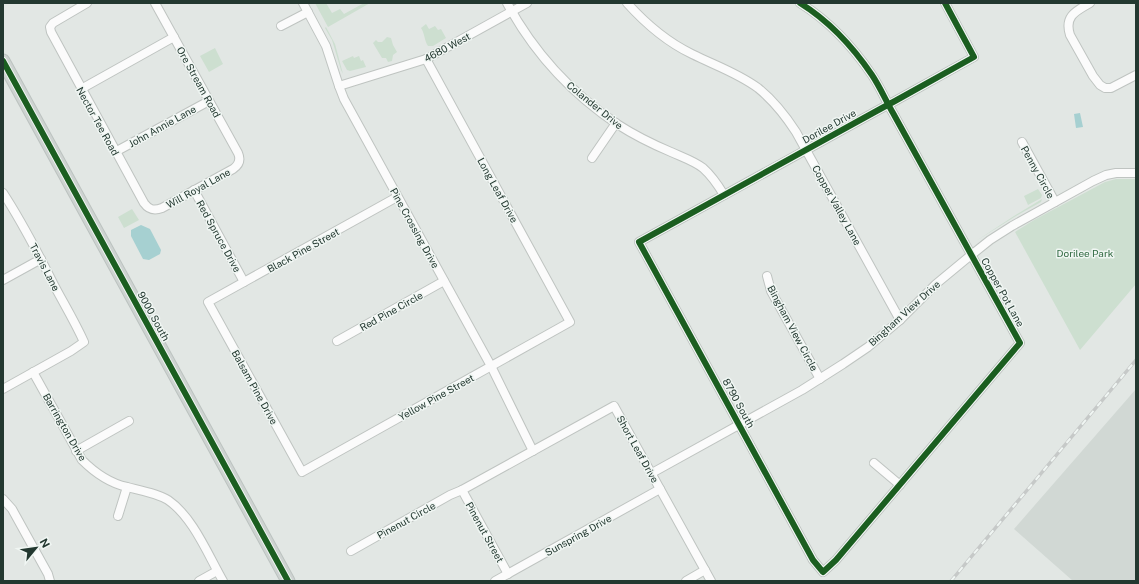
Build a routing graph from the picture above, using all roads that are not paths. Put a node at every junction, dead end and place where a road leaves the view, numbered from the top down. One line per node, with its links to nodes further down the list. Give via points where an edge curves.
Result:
1 (87, 3): 18 (street, Nector Tee Road, via 50,27 53,38)
2 (155, 3): 13 (street, Ore Stream Road)
3 (303, 3): 10 (street, Pine Crossing Drive)
4 (507, 3): 11 (street, Colander Drive)
5 (528, 3): 11 (street, 4680 West)
6 (627, 3): 23 (street, Copper Valley Lane, via 640,18 664,37 690,54 733,73 757,88 778,107)
7 (800, 3): 20 (street, Copper Pot Lane, via 845,41 872,76)
8 (944, 3): 20 (street, Dorilee Drive, via 974,57)
9 (1090, 3): 16 (street, via 1071,16 1068,28 1093,76 1100,85 1111,88)
10 (308, 12): 12 (street); 17 (street, Pine Crossing Drive, via 326,46)
11 (512, 12): 14 (street, 4680 West); 21 (street, Colander Drive, via 530,40 561,77)
12 (280, 26)
13 (174, 37): 18 (street); 19 (street, Ore Stream Road)
14 (426, 59): 17 (street, 4680 West); 43 (street, Long Leaf Drive)
15 (3, 61): 70 (main road, 9000 South)
16 (1136, 74)
17 (339, 86): 31 (street, Pine Crossing Drive)
18 (81, 89): 24 (street, Nector Tee Road)
19 (209, 101): 24 (street, John Annie Lane); 26 (street, Ore Stream Road, via 238,153)
20 (888, 105): 23 (street, Dorilee Drive); 35 (street, Copper Pot Lane)
21 (616, 123): 25 (street); 30 (street, Colander Drive, via 642,139 702,167)
22 (1022, 142): 32 (street, Penny Circle)
23 (806, 150): 30 (street, Dorilee Drive); 42 (street, Copper Valley Lane)
24 (115, 152): 33 (street, Nector Tee Road, via 144,203)
25 (592, 158)
26 (239, 162): 28 (street, Will Royal Lane, via 236,167)
27 (1136, 173): 32 (street, Bingham View Drive, via 1106,175)
28 (194, 190): 33 (street, Will Royal Lane, via 160,209); 40 (street, Red Spruce Drive)
29 (3, 193): 36 (street, Travis Lane)
30 (724, 195): 34 (street, Dorilee Drive)
31 (397, 197): 39 (street, Pine Crossing Drive); 40 (street, Black Pine Street)
32 (1055, 202): 35 (street, Bingham View Drive, via 1012,226)
33 (153, 210)
34 (639, 242): 50 (street, 8790 South)
35 (971, 255): 42 (street, Bingham View Drive, via 936,284); 56 (street, Copper Pot Lane, via 1020,343)
36 (41, 259): 38 (street); 46 (street, Travis Lane, via 84,342)
37 (767, 276): 47 (street, Bingham View Circle, via 771,292)
38 (3, 280)
39 (444, 281): 44 (street, Red Pine Circle); 45 (street, Pine Crossing Drive)
40 (244, 282): 41 (street, Black Pine Street)
41 (208, 302): 54 (street, Balsam Pine Drive)
42 (900, 320): 47 (street, Bingham View Drive)
43 (570, 322): 45 (street, Yellow Pine Street)
44 (337, 341)
45 (491, 366): 52 (street, Pine Crossing Drive); 54 (street, Yellow Pine Street)
46 (33, 372): 48 (street); 51 (street, Barrington Drive)
47 (820, 379): 50 (street, Bingham View Drive)
48 (3, 389)
49 (129, 421): 51 (street)
50 (739, 424): 55 (street, Bingham View Drive); 65 (street, 8790 South, via 813,560)
51 (76, 451): 57 (street, Barrington Drive, via 82,460 102,477)
52 (533, 451): 55 (street, Short Leaf Drive, via 614,406); 59 (street, Short Leaf Drive)
53 (874, 463): 56 (street)
54 (302, 472)
55 (652, 473): 58 (street, Short Leaf Drive)
56 (900, 485): 65 (street, Copper Pot Lane)
57 (126, 487): 61 (street); 64 (street, Barrington Drive, via 167,499 190,523)
58 (660, 489): 63 (street, Short Leaf Drive); 66 (street, Sunspring Drive)
59 (462, 490): 62 (street, Pinenut Circle); 66 (street, Pinenut Street)
60 (3, 499): 67 (street, via 12,509)
61 (118, 516)
62 (351, 551)
63 (705, 570): 72 (street); 73 (street, Short Leaf Drive)
64 (217, 571): 68 (street); 69 (street, Barrington Drive)
65 (823, 572)
66 (508, 574): 71 (street, Sunspring Drive)
67 (50, 581)
68 (199, 581)
69 (223, 581)
70 (288, 581)
71 (495, 581)
72 (686, 581)
73 (711, 581)

